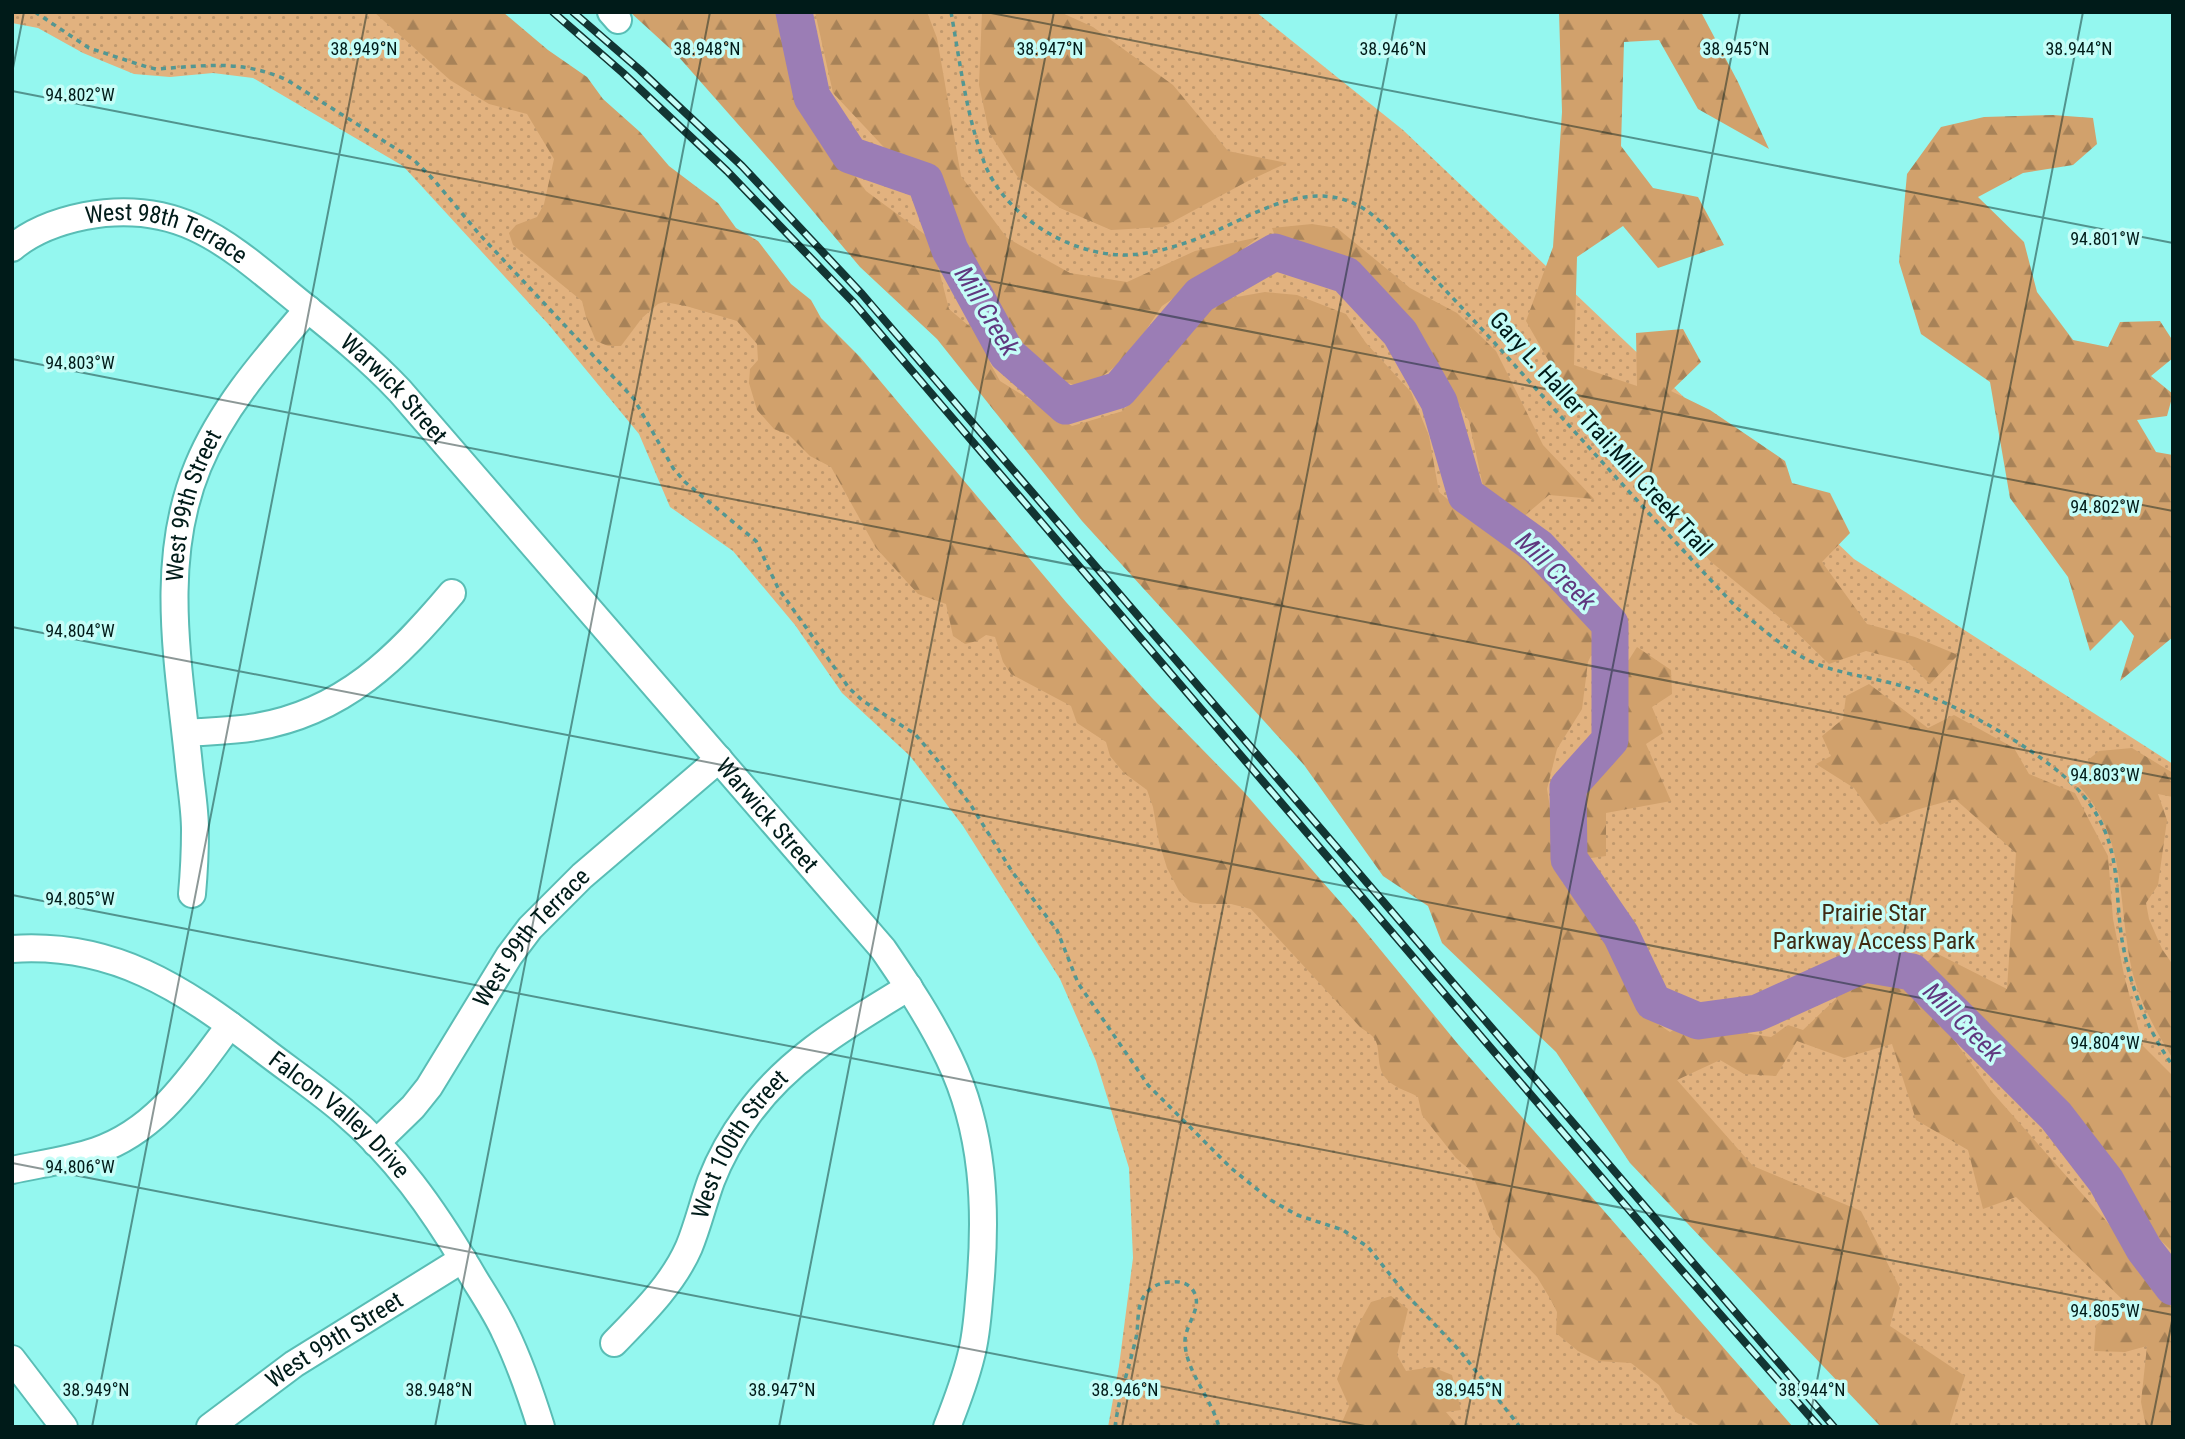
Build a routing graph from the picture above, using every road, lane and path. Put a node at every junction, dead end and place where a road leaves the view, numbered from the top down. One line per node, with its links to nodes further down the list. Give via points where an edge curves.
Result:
1 (35, 12): 24 (path, via 89,48 147,67 232,65 267,71 421,167 634,400 685,482 756,541 778,588 849,688 915,734 938,761 1057,930 1078,983 1148,1085 1269,1199 1297,1215 1343,1230 1368,1247)
2 (951, 12): 12 (path, Gary L. Haller Trail;Mill Creek Trail, via 968,106 985,163 996,185 1030,221 1078,247 1123,255 1190,241 1296,198 1328,197 1357,205 1378,220 1468,314 1737,608 1779,642 1820,664 1931,697 1993,728 2054,768 2089,802 2109,840 2122,940 2137,1000 2146,1024)
3 (12, 248): 4 (street, West 98th Terrace, via 75,218 105,212 162,215 211,234)
4 (308, 309): 6 (street, West 99th Street, via 232,404 187,496 175,562 173,613); 7 (street, Warwick Street, via 372,361 400,391)
5 (452, 593): 6 (street, via 413,639 356,688 288,719)
6 (186, 733): 8 (street, West 99th Street, via 195,828)
7 (719, 759): 10 (street, Warwick Street, via 883,949); 13 (street, West 99th Terrace, via 582,876 530,928 429,1087)
8 (192, 894)
9 (12, 949): 11 (street, Falcon Valley Drive, via 58,950 140,970 174,986)
10 (909, 987): 16 (street, West 100th Street, via 824,1039 769,1088 726,1150 675,1272); 21 (street, Warwick Street, via 950,1059 976,1141 983,1186 985,1234 978,1317 972,1356)
11 (230, 1025): 13 (street, Falcon Valley Drive, via 343,1111); 14 (street, via 179,1092 137,1130 95,1151)
12 (2173, 1066)
13 (376, 1143): 15 (street, Falcon Valley Drive, via 434,1211)
14 (12, 1170)
15 (463, 1259): 19 (street, West 99th Street, via 294,1364); 20 (street, Falcon Valley Drive, via 504,1330)
16 (614, 1343)
17 (12, 1359): 18 (street)
18 (65, 1427)
19 (210, 1427)
20 (541, 1427)
21 (947, 1427)
22 (1115, 1427): 23 (path, via 1142,1298 1154,1286 1173,1281 1183,1282 1195,1293 1195,1309 1185,1332 1186,1356)
23 (1219, 1427)
24 (1520, 1427)

